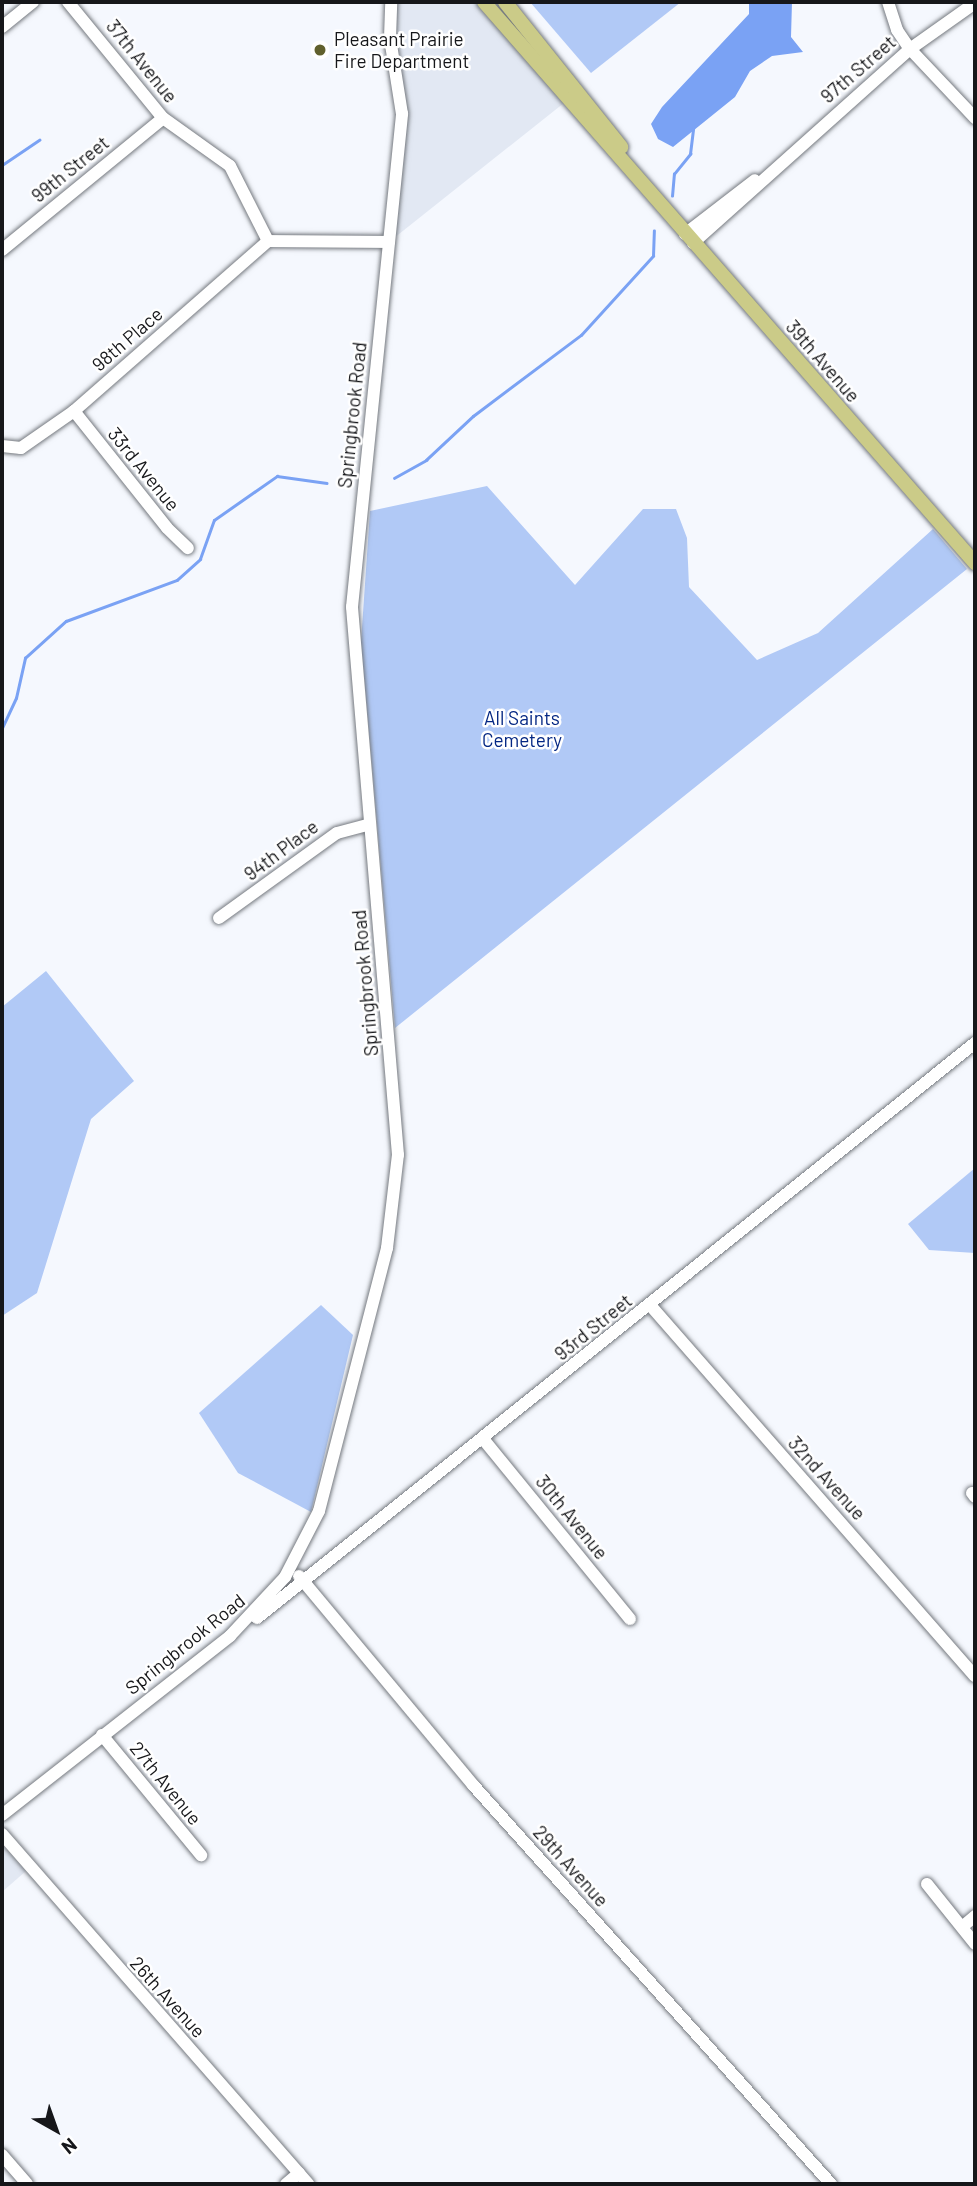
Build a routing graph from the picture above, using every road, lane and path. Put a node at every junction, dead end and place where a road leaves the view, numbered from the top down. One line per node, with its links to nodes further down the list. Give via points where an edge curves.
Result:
1 (33, 2): 8 (street)
2 (68, 2): 10 (street, 37th Avenue)
3 (391, 2): 15 (street, Springbrook Road, via 390,38 402,114)
4 (484, 2): 12 (main road, 39th Avenue)
5 (506, 2): 12 (main road, 39th Avenue, via 605,123)
6 (888, 2): 9 (street, via 897,30)
7 (975, 3): 9 (street, 97th Street)
8 (2, 27)
9 (910, 49): 11 (street); 13 (street, 97th Street)
10 (163, 118): 14 (street, 37th Avenue, via 230,166); 16 (street, 99th Street)
11 (975, 118)
12 (643, 184): 13 (main road, 39th Avenue)
13 (689, 239): 20 (main road, 39th Avenue)
14 (268, 241): 15 (street); 17 (street, 98th Place)
15 (389, 242): 21 (street, Springbrook Road, via 352,607)
16 (2, 250)
17 (74, 411): 18 (street, 98th Place, via 21,448); 19 (street, 33rd Avenue)
18 (2, 446)
19 (188, 548)
20 (975, 563)
21 (370, 824): 22 (street, 94th Place, via 337,833); 26 (street, Springbrook Road, via 398,1184 385,1257 325,1491)
22 (219, 918)
23 (975, 1043): 24 (street, 93rd Street)
24 (650, 1306): 25 (street, 93rd Street); 30 (street, 32nd Avenue)
25 (484, 1440): 27 (street, 93rd Street); 28 (street, 30th Avenue)
26 (292, 1565): 27 (street, 29th Avenue); 29 (street, Springbrook Road, via 271,1595)
27 (304, 1583): 29 (street, 93rd Street); 44 (street, 29th Avenue, via 492,1806)
28 (630, 1619)
29 (230, 1636): 31 (street, Springbrook Road)
30 (975, 1676)
31 (102, 1735): 32 (street, Springbrook Road); 34 (street, 27th Avenue)
32 (2, 1815)
33 (2, 1834): 40 (street, 26th Avenue)
34 (201, 1855)
35 (927, 1884): 37 (street)
36 (975, 1916): 37 (street)
37 (962, 1927): 38 (street)
38 (975, 1944)
39 (2, 2155): 41 (street)
40 (299, 2174): 42 (street); 43 (street, 26th Avenue)
41 (27, 2184)
42 (286, 2184)
43 (308, 2184)
44 (831, 2184)

